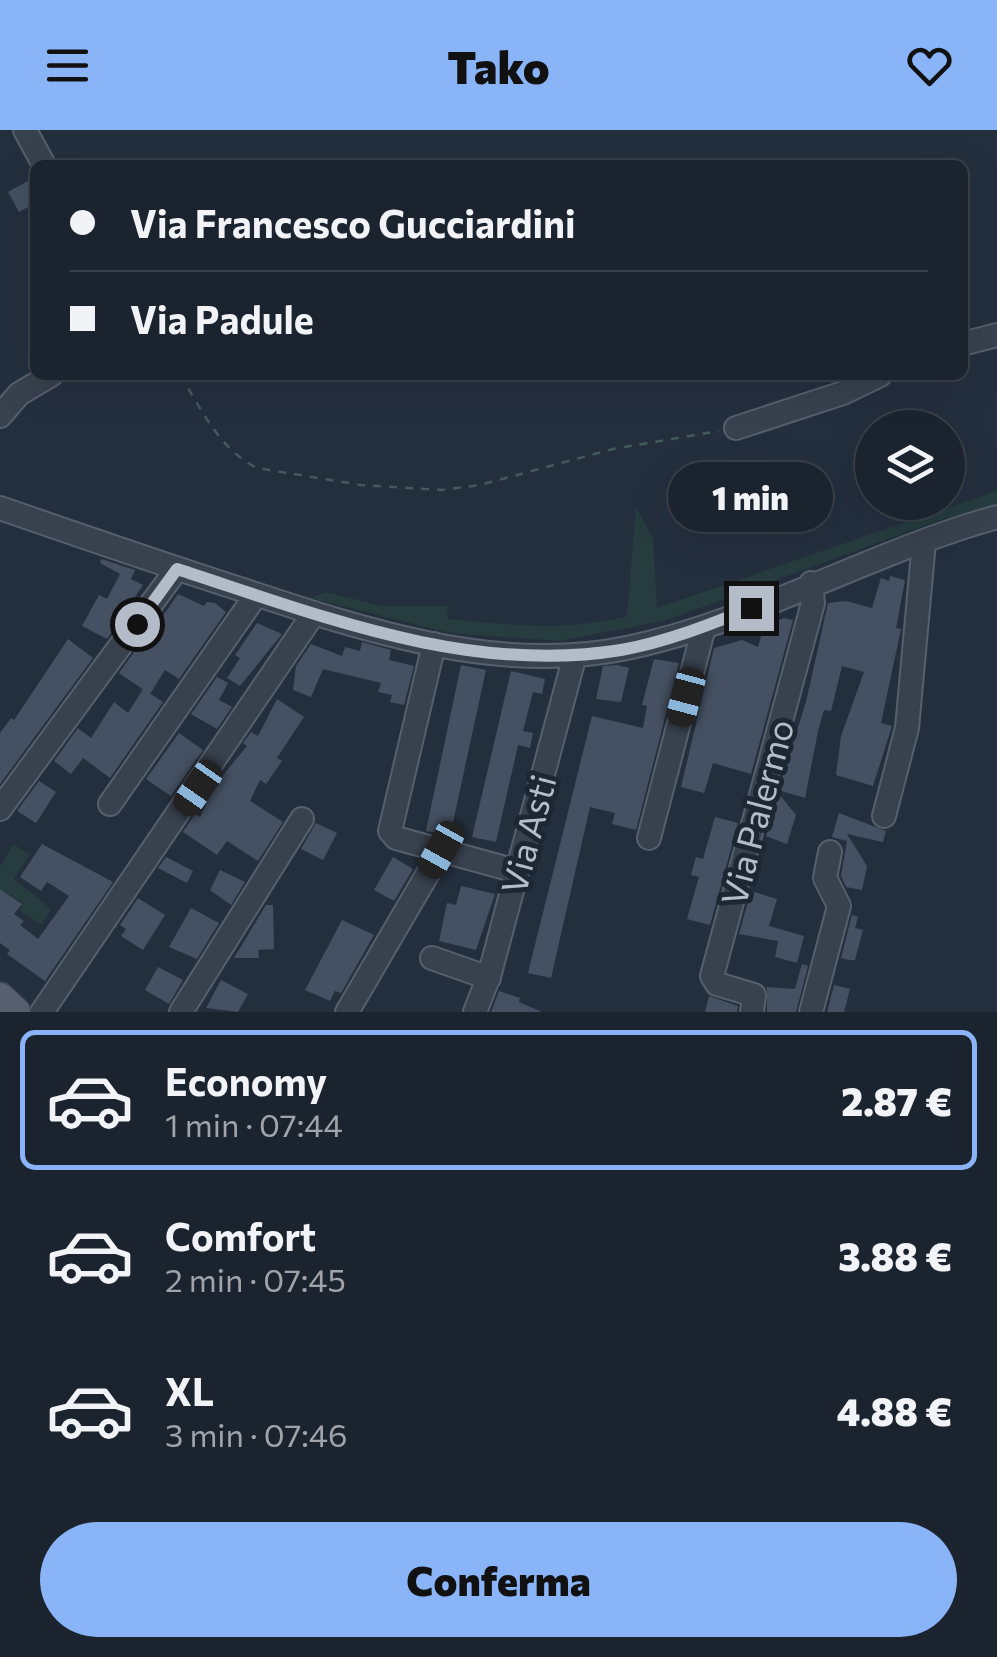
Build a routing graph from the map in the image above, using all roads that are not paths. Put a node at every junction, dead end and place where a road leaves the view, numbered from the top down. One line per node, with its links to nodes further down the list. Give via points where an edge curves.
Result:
1 (25, 130): 2 (street)
2 (41, 160)
3 (997, 335): 4 (street)
4 (968, 342)
5 (42, 380): 7 (street)
6 (869, 380): 8 (street)
7 (0, 416)
8 (736, 428)
9 (0, 508): 12 (street)
10 (997, 517): 11 (street)
11 (924, 542): 13 (street); 21 (street, via 907,728)
12 (177, 569): 14 (street); 20 (street)
13 (812, 583): 16 (street); 35 (street, Via Palermo, via 813,604 712,976 717,984 754,995)
14 (256, 595): 15 (street); 19 (street)
15 (314, 614): 17 (street); 31 (street)
16 (704, 627): 18 (street); 23 (street)
17 (434, 644): 18 (street); 24 (street, via 390,821 396,838)
18 (575, 655): 26 (street, Via Asti)
19 (110, 804)
20 (0, 809)
21 (884, 816)
22 (302, 819): 32 (street)
23 (649, 838)
24 (441, 850): 26 (street); 33 (street)
25 (830, 852): 36 (street, via 825,878 839,906)
26 (516, 871): 28 (street, Via Asti)
27 (432, 958): 28 (street)
28 (488, 978): 34 (street, Via Asti)
29 (0, 997): 30 (main road)
30 (16, 1012)
31 (42, 1012)
32 (181, 1012)
33 (347, 1012)
34 (475, 1012)
35 (752, 1012)
36 (811, 1012)

